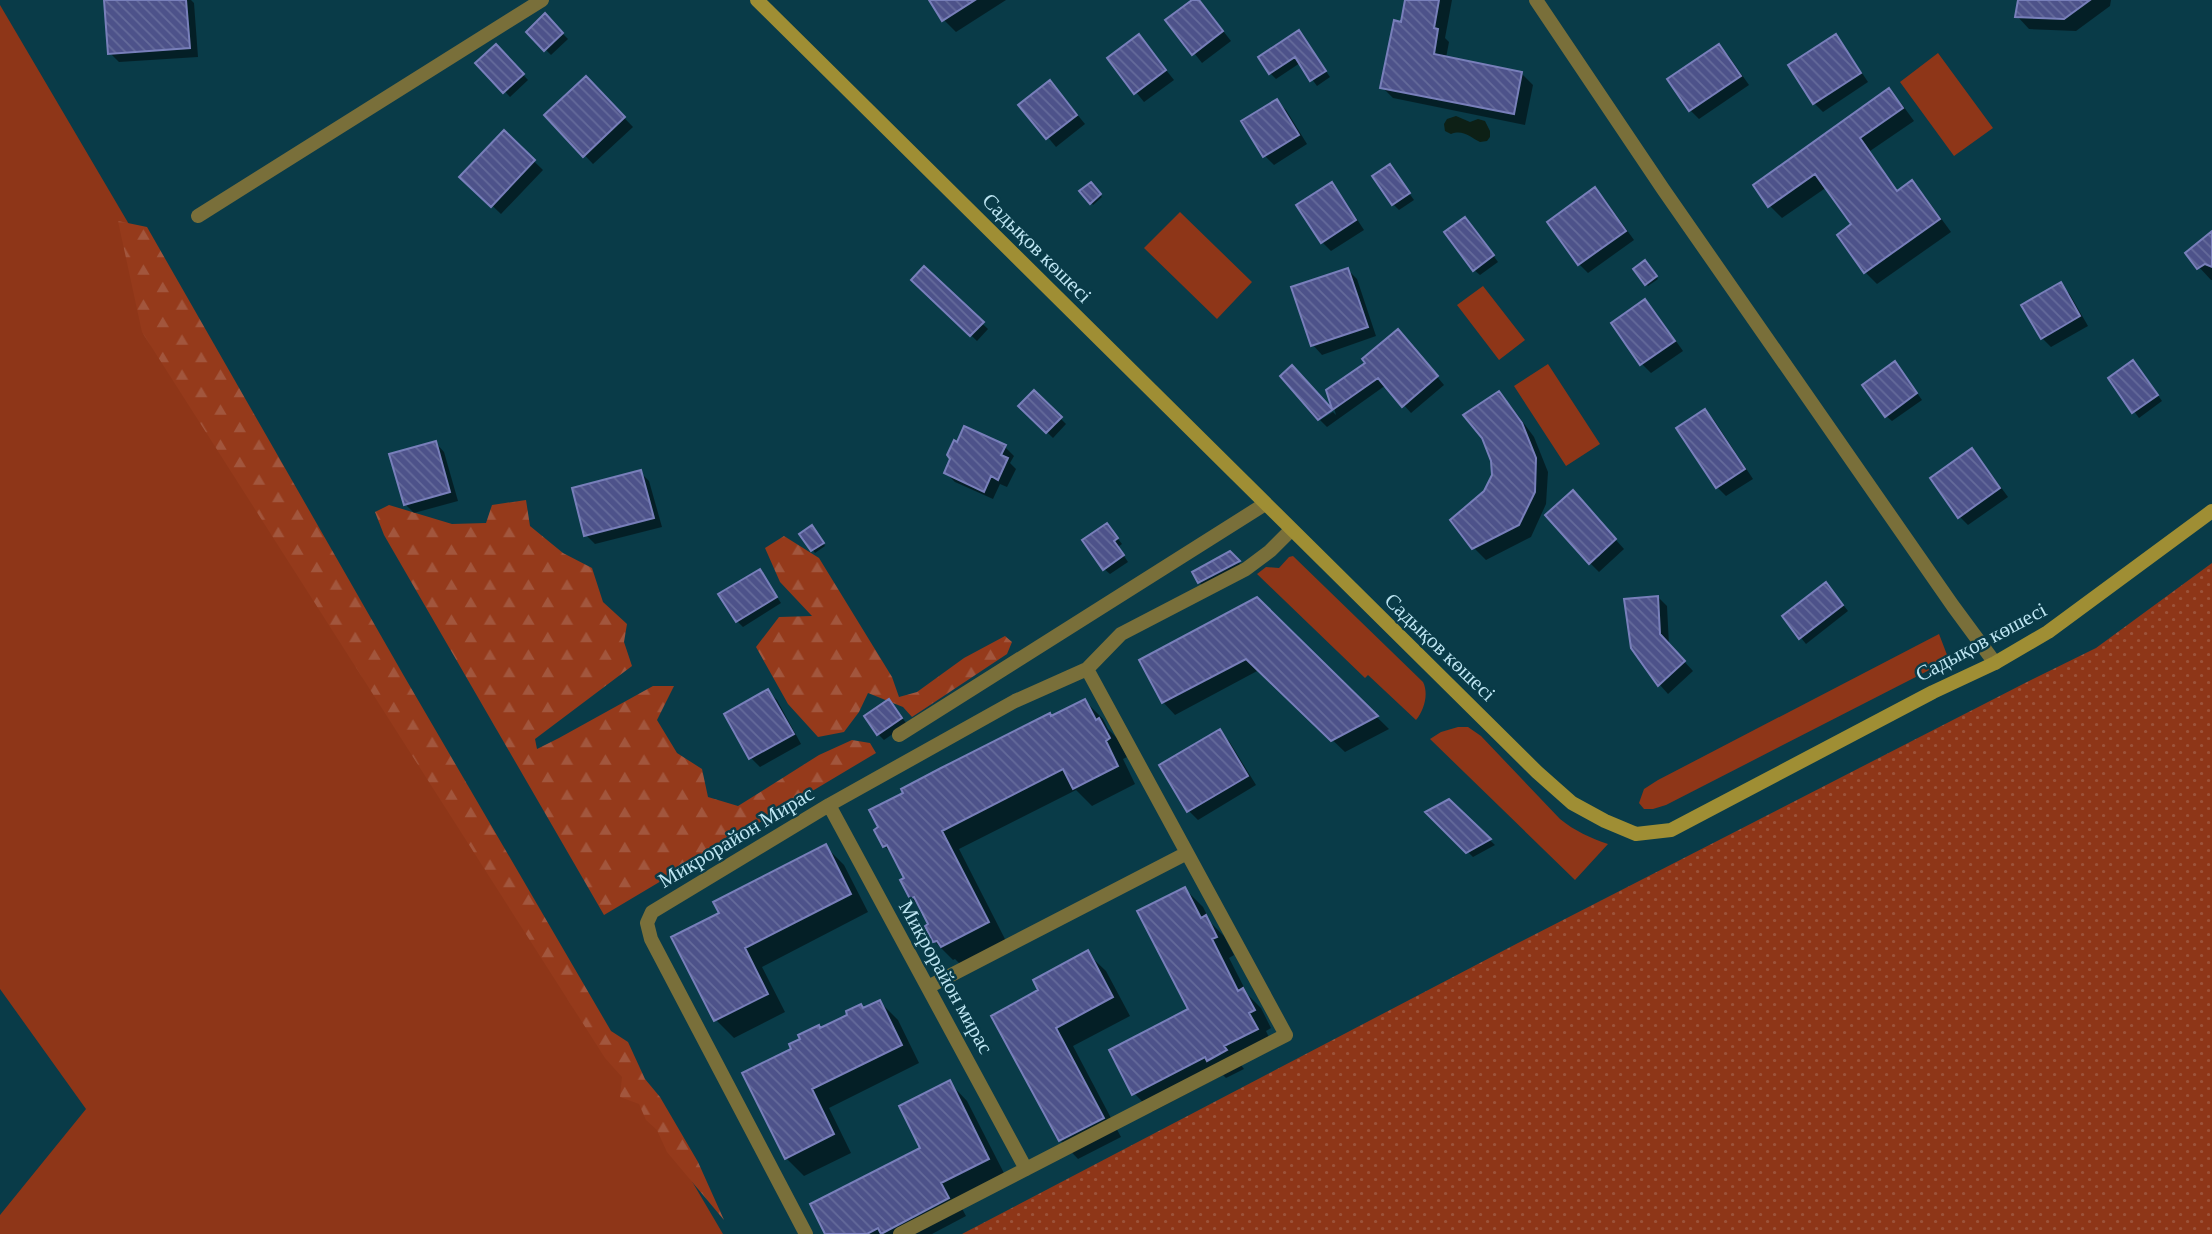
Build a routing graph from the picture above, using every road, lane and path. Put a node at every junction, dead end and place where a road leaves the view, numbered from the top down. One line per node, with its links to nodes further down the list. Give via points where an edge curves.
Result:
1 (542, 0): 4 (street)
2 (757, 0): 5 (street, Садықов көшесі)
3 (1536, 0): 8 (street)
4 (198, 216)
5 (1265, 504): 7 (street, Садықов көшесі); 10 (street)
6 (2212, 511): 8 (street, Садықов көшесі, via 2057,626)
7 (1291, 530): 8 (street, Садықов көшесі, via 1572,803 1636,834 1671,830); 9 (street, Микрорайон Мирас, via 1246,569 1121,634)
8 (1995, 663)
9 (1087, 669): 11 (street, Микрорайон Мирас, via 1015,701); 12 (street)
10 (899, 734)
11 (829, 805): 13 (street, Микрорайон мирас); 15 (street, Микрорайон Мирас, via 652,912 647,923 651,939)
12 (1187, 853): 13 (street, Микрорайон Мирас); 14 (street, via 1286,1035)
13 (928, 987): 14 (street, Микрорайон мирас)
14 (1026, 1169): 16 (street)
15 (806, 1234)
16 (900, 1234)

